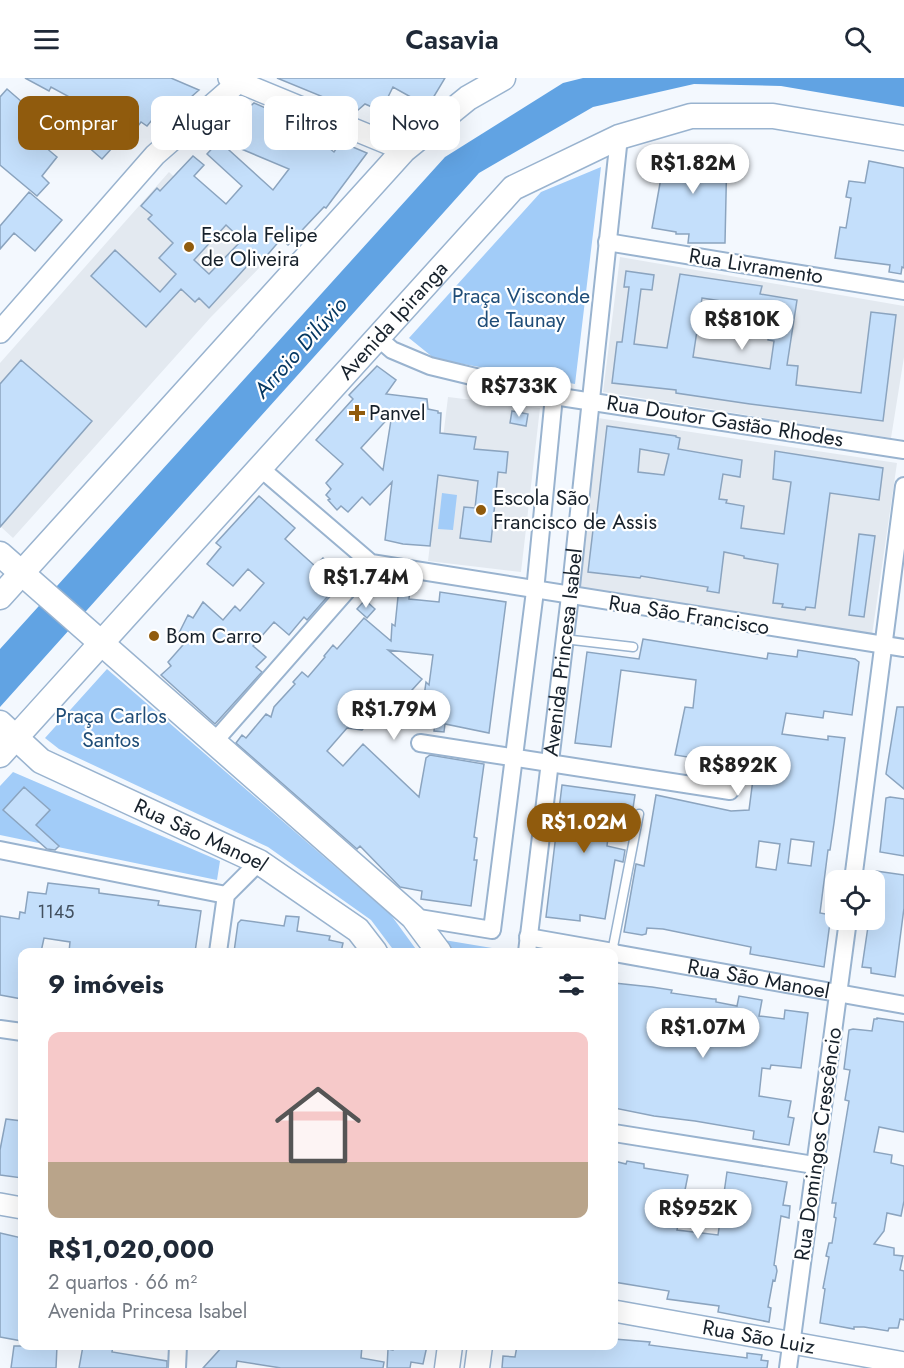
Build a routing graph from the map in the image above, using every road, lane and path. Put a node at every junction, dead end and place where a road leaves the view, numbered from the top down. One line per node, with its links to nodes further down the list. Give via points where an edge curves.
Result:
1 (503, 78): 3 (main road)
2 (237, 79): 4 (street); 10 (street, via 155,155)
3 (460, 104)
4 (370, 136)
5 (619, 137): 6 (main road, Avenida Ipiranga, via 691,116 773,116); 8 (street, Avenida Princesa Isabel); 11 (main road, Avenida Ipiranga, via 513,188)
6 (904, 138)
7 (404, 150): 19 (main road)
8 (607, 242): 9 (street, Rua Livramento); 13 (street, Avenida Princesa Isabel)
9 (904, 291)
10 (0, 332)
11 (377, 337): 12 (street, Rua Doutor Gastão Rhodes, via 392,350 430,366); 15 (main road, Avenida Ipiranga)
12 (554, 396): 13 (street, Rua Doutor Gastão Rhodes); 20 (street, Avenida Princesa Isabel)
13 (590, 400): 14 (street, Rua Doutor Gastão Rhodes); 21 (street, Avenida Princesa Isabel)
14 (904, 450)
15 (259, 467): 18 (street); 23 (main road, Avenida Ipiranga)
16 (904, 486): 26 (street)
17 (0, 554): 19 (main road)
18 (371, 563): 20 (street, Rua São Francisco); 31 (street)
19 (22, 573): 22 (main road); 24 (main road)
20 (535, 591): 21 (street, Rua São Francisco); 33 (street, Avenida Princesa Isabel)
21 (570, 596): 25 (street, Avenida Princesa Isabel); 26 (street, Rua São Francisco)
22 (0, 597)
23 (127, 614): 24 (main road, Avenida Ipiranga); 29 (main road, via 126,648)
24 (93, 635): 29 (main road); 30 (main road, Avenida Ipiranga)
25 (564, 639): 27 (lane); 34 (street, Avenida Princesa Isabel)
26 (883, 645): 28 (street, Rua São Francisco); 39 (street)
27 (633, 647)
28 (904, 648)
29 (132, 669): 31 (main road)
30 (5, 738): 38 (main road, Rua São Manoel, via 41,761)
31 (213, 743): 41 (main road)
32 (420, 743): 33 (street)
33 (513, 757): 34 (street); 41 (street, Avenida Princesa Isabel, via 492,930)
34 (549, 762): 35 (street); 43 (street, Avenida Princesa Isabel)
35 (730, 791)
36 (639, 814): 48 (lane)
37 (0, 850): 40 (street, Rua São Manoel)
38 (259, 862): 40 (street); 45 (main road, Rua São Manoel, via 358,930)
39 (854, 870)
40 (226, 895): 44 (street)
41 (413, 917): 46 (main road)
42 (847, 930): 50 (street, Rua Domingos Crescêncio)
43 (527, 945): 47 (street, Rua São Manoel)
44 (219, 948)
45 (372, 948)
46 (436, 948)
47 (564, 948)
48 (614, 948)
49 (618, 953): 50 (street, Rua São Manoel)
50 (838, 994): 51 (street, Rua São Manoel); 55 (street, Rua Domingos Crescêncio)
51 (904, 1005)
52 (0, 1029): 53 (street)
53 (18, 1031)
54 (618, 1133): 55 (street)
55 (814, 1165): 59 (street, Rua Domingos Crescêncio)
56 (0, 1204): 57 (street)
57 (18, 1207)
58 (618, 1312): 59 (street, Rua São Luiz)
59 (791, 1343): 63 (street, Rua São Luiz); 67 (street, Rua Domingos Crescêncio)
60 (178, 1350): 64 (street)
61 (449, 1350): 65 (main road)
62 (479, 1350): 66 (main road)
63 (904, 1363)
64 (177, 1368)
65 (447, 1368)
66 (477, 1368)
67 (788, 1368)

